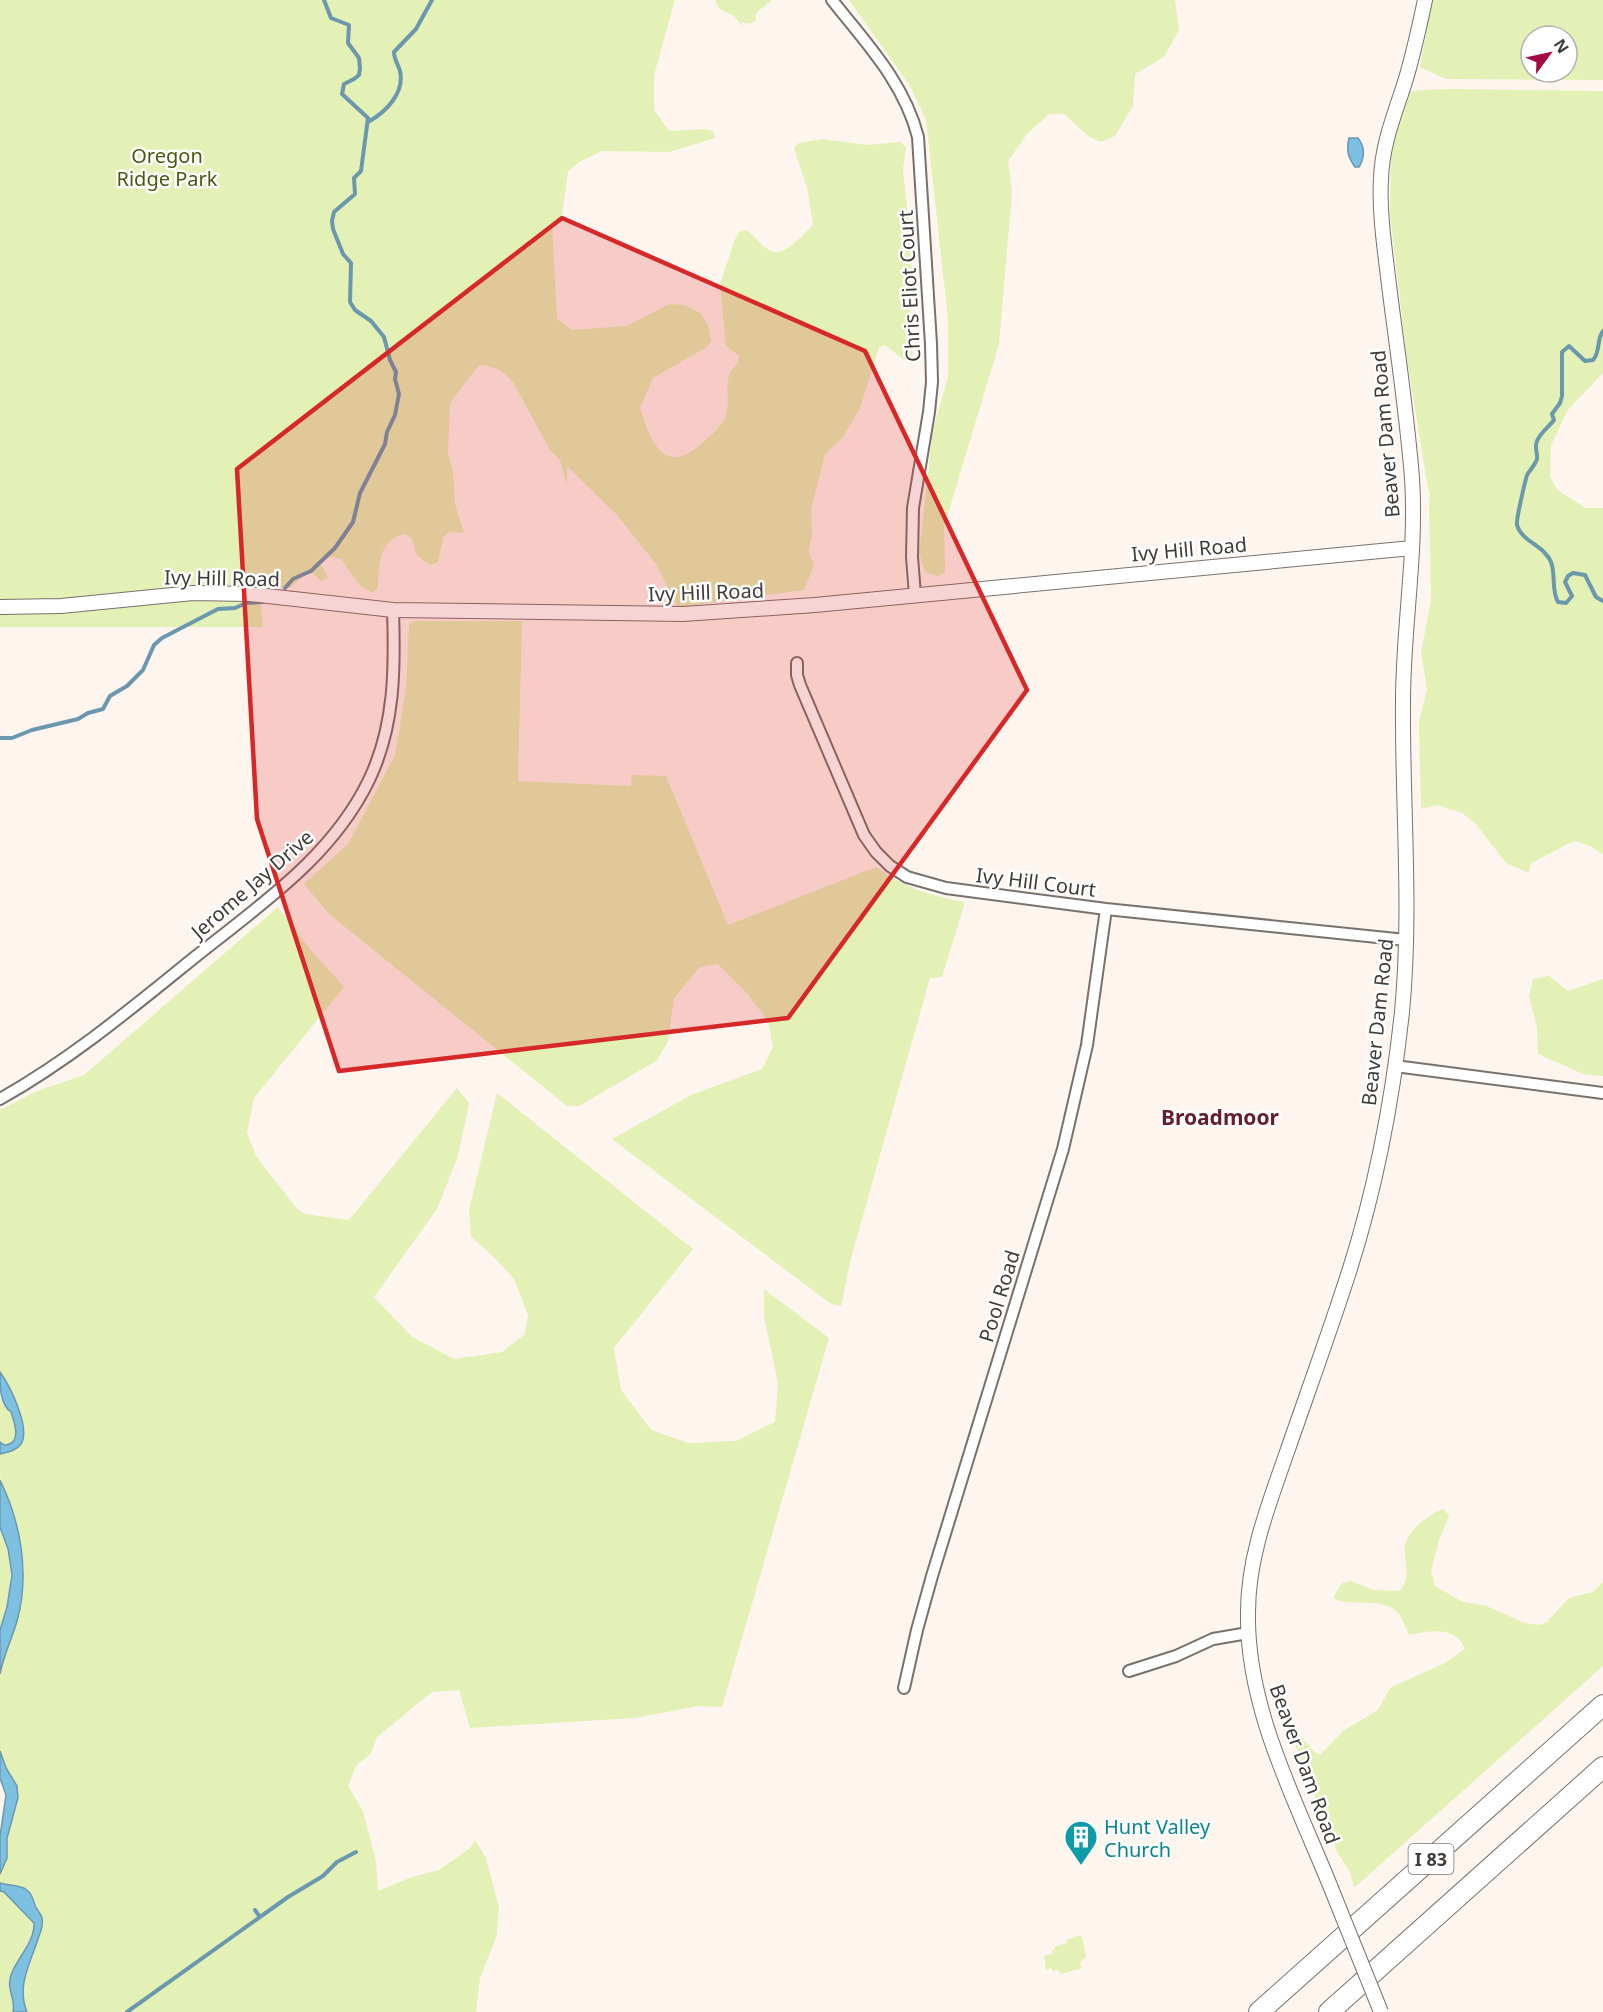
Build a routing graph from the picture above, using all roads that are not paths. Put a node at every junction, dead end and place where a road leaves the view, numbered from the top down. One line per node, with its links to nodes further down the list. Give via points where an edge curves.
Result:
1 (832, 0): 4 (street, Chris Eliot Court, via 901,91 918,137 932,382 914,508)
2 (1425, 0): 3 (street, Beaver Dam Road, via 1388,132 1380,181 1412,477)
3 (1412, 548): 4 (street, Ivy Hill Road); 9 (street, Beaver Dam Road, via 1403,698)
4 (915, 595): 6 (street, Ivy Hill Road, via 683,615)
5 (0, 607): 6 (street, Ivy Hill Road, via 61,606 193,593 256,595)
6 (393, 610): 12 (street, Jerome Jay Drive, via 394,679 381,749 353,808 334,835 286,884 112,1024 70,1056)
7 (797, 663): 8 (street, Ivy Hill Court, via 800,685 853,812 870,843 890,866 908,877 946,888)
8 (1106, 909): 9 (street, Ivy Hill Court); 15 (street, Pool Road, via 1087,1046 1072,1114 932,1576)
9 (1406, 940): 10 (street, Beaver Dam Road)
10 (1395, 1066): 11 (street); 13 (street, Beaver Dam Road, via 1378,1162 1346,1282 1254,1557)
11 (1603, 1094)
12 (0, 1099)
13 (1248, 1634): 14 (street, via 1214,1639); 20 (street, Beaver Dam Road, bridge, via 1261,1710)
14 (1129, 1671)
15 (904, 1688)
16 (1603, 1705): 18 (highway, I 83)
17 (1603, 1767): 19 (highway, I 83)
18 (1259, 2012)
19 (1329, 2012)
20 (1381, 2012)

